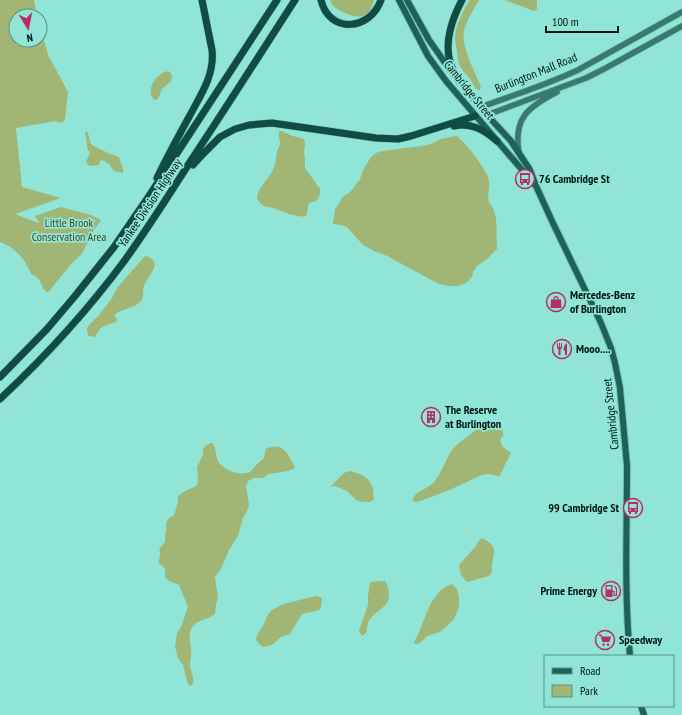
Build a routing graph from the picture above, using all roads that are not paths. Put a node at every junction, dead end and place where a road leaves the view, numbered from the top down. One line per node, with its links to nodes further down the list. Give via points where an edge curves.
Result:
1 (202, 0): 20 (highway, via 212,50 210,72)
2 (277, 0): 20 (highway, Yankee Division Highway)
3 (295, 0): 21 (highway, Yankee Division Highway)
4 (321, 0): 5 (highway, via 324,10 330,17 350,25 368,19)
5 (381, 0)
6 (399, 0): 15 (main road, Cambridge Street, via 428,56 452,90)
7 (407, 0): 11 (main road, Cambridge Street, via 429,40)
8 (462, 0): 11 (highway, via 448,37 450,63)
9 (682, 12): 13 (main road, Burlington Mall Road, via 565,76)
10 (682, 26): 12 (main road, Burlington Mall Road)
11 (459, 81): 13 (main road, Cambridge Street)
12 (577, 82): 14 (main road, Burlington Mall Road); 18 (main road, Burlington Mall Road, via 539,102 525,114 518,131)
13 (481, 107): 14 (main road, Cambridge Street); 15 (main road)
14 (487, 115): 15 (main road); 18 (main road, Cambridge Street)
15 (475, 116): 16 (highway); 17 (main road, Cambridge Street)
16 (424, 132): 17 (highway, via 465,125 485,131); 21 (highway, via 392,140 272,123 242,127 214,142)
17 (497, 141): 19 (main road, Cambridge Street)
18 (519, 153): 19 (main road, Cambridge Street)
19 (536, 186): 24 (main road, Cambridge Street, via 601,323 619,378 627,466)
20 (149, 196): 22 (highway, Yankee Division Highway, via 114,247 75,296)
21 (167, 198): 23 (highway, Yankee Division Highway, via 125,260 94,298)
22 (0, 377)
23 (0, 400)
24 (630, 655)

